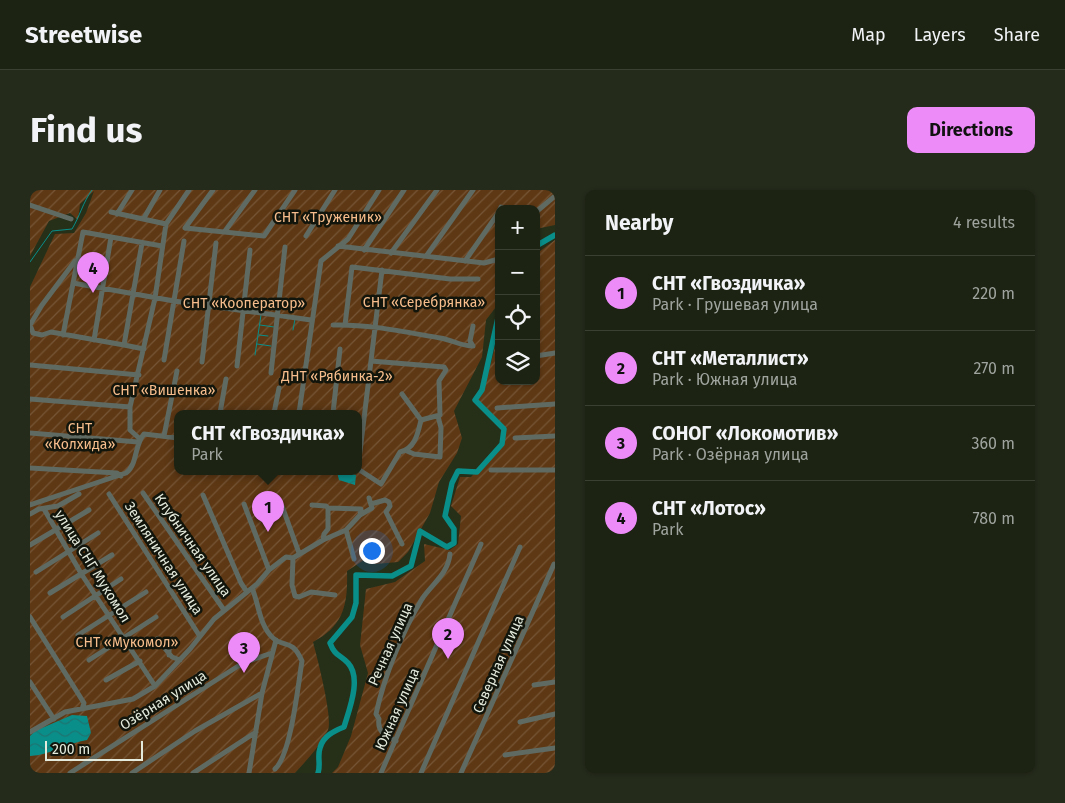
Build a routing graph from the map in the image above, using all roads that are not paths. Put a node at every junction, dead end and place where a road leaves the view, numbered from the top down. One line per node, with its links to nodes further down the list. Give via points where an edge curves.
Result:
1 (132, 190): 16 (street)
2 (160, 190): 18 (street)
3 (189, 190): 20 (street)
4 (212, 190): 21 (street, via 185,228)
5 (255, 190): 21 (street)
6 (295, 190): 21 (street, via 264,236)
7 (335, 190): 22 (street)
8 (379, 190): 28 (street, via 348,238)
9 (404, 190): 31 (street)
10 (437, 190): 32 (street)
11 (472, 190): 33 (street)
12 (555, 196): 14 (street)
13 (30, 205): 19 (street)
14 (540, 209)
15 (111, 212): 16 (street)
16 (117, 214): 18 (street)
17 (495, 216): 36 (street)
18 (144, 218): 20 (street)
19 (71, 219)
20 (166, 224): 27 (street)
21 (225, 231)
22 (306, 236)
23 (111, 237): 26 (street); 34 (street, via 83,232); 40 (street)
24 (184, 241): 43 (street)
25 (216, 242): 44 (street)
26 (142, 243): 27 (street); 41 (street)
27 (162, 246): 42 (street)
28 (338, 246): 31 (street); 47 (street, via 320,261)
29 (286, 247): 46 (street)
30 (250, 250): 45 (street)
31 (364, 250): 32 (street)
32 (391, 254): 33 (street)
33 (427, 255): 36 (street)
34 (76, 260): 39 (street); 52 (street, via 30,325 33,333)
35 (495, 260): 36 (street, via 484,263)
36 (465, 261)
37 (382, 270): 38 (street); 48 (street, via 352,267); 51 (street)
38 (478, 279)
39 (72, 283): 40 (street); 52 (street)
40 (103, 289): 41 (street); 53 (street)
41 (133, 294): 42 (street); 54 (street)
42 (155, 298): 43 (street); 55 (street)
43 (174, 302): 44 (street); 59 (street)
44 (209, 306): 45 (street); 61 (street)
45 (243, 310): 46 (street); 63 (street)
46 (278, 315): 47 (street); 65 (street)
47 (311, 320): 76 (street)
48 (344, 324): 49 (street); 51 (street)
49 (333, 325)
50 (473, 326): 51 (street, via 470,341 473,346)
51 (375, 328): 60 (street)
52 (64, 335): 53 (street)
53 (94, 340): 54 (street)
54 (124, 345): 55 (street)
55 (144, 349): 66 (street)
56 (340, 349): 77 (street)
57 (555, 353): 58 (street)
58 (540, 355)
59 (164, 360)
60 (371, 361): 78 (street, via 444,367); 82 (street)
61 (202, 362)
62 (30, 365): 66 (street)
63 (237, 366)
64 (177, 371): 81 (street)
65 (271, 373)
66 (139, 375): 72 (street)
67 (226, 379): 74 (street)
68 (278, 388): 75 (street)
69 (402, 394): 79 (street)
70 (30, 399): 72 (street)
71 (555, 404): 73 (street)
72 (130, 407): 86 (street, via 130,430)
73 (497, 408)
74 (221, 410)
75 (274, 410)
76 (299, 410)
77 (333, 410)
78 (438, 416): 79 (street); 87 (street, via 440,457)
79 (421, 420): 87 (street)
80 (30, 434): 86 (street)
81 (164, 436): 84 (street); 86 (street, via 144,434)
82 (362, 436)
83 (555, 436): 85 (street)
84 (174, 437)
85 (515, 438)
86 (139, 441): 92 (street, via 131,469)
87 (408, 451): 91 (street, via 400,452 381,484)
88 (30, 468): 92 (street, via 117,473)
89 (491, 470): 90 (street)
90 (555, 470)
91 (362, 472)
92 (121, 476): 98 (street)
93 (143, 493): 130 (street, Клубничная улица)
94 (79, 494): 102 (street, via 58,506)
95 (110, 494): 136 (street, Земляничная улица)
96 (203, 495): 125 (street, via 241,583)
97 (244, 504): 121 (street)
98 (30, 505)
99 (312, 505): 101 (street)
100 (282, 506): 115 (street)
101 (328, 508): 105 (street, via 361,509); 109 (street, via 328,529)
102 (44, 509): 104 (street); 106 (street, улица СНГ Мукомол)
103 (89, 510): 106 (street)
104 (30, 514)
105 (360, 515): 107 (street); 110 (street, via 372,508 370,501 389,502 386,512)
106 (55, 530): 112 (street); 114 (street, улица СНГ Мукомол)
107 (346, 530): 109 (street); 119 (street)
108 (98, 533): 114 (street)
109 (324, 540): 115 (street)
110 (402, 544)
111 (481, 544): 158 (street, Южная улица)
112 (30, 545)
113 (520, 548): 167 (street)
114 (69, 552): 122 (street); 123 (street, улица СНГ Мукомол)
115 (299, 553): 118 (street)
116 (450, 554): 158 (street, Речная улица, via 449,563 422,600 381,690 376,714 380,731)
117 (112, 555): 123 (street)
118 (293, 558): 121 (street, via 286,557); 128 (street, via 295,596 311,592)
119 (354, 559)
120 (554, 564): 168 (street, Северная улица)
121 (269, 570): 125 (street)
122 (36, 572)
123 (82, 574): 127 (street); 129 (street, улица СНГ Мукомол)
124 (121, 579): 129 (street)
125 (249, 590): 130 (street); 139 (street, via 261,620)
126 (146, 592): 131 (street)
127 (50, 594)
128 (336, 594)
129 (96, 596): 131 (street, улица СНГ Мукомол); 133 (street)
130 (224, 610): 136 (street)
131 (110, 616): 135 (street); 137 (street, улица СНГ Мукомол)
132 (30, 617): 152 (street, via 84,703)
133 (63, 617)
134 (156, 617): 137 (street)
135 (78, 635)
136 (199, 635): 144 (street)
137 (124, 637): 143 (street); 145 (street, улица СНГ Мукомол)
138 (157, 639): 142 (street)
139 (276, 640): 141 (street); 161 (street, via 291,644 302,661 286,748 282,763)
140 (169, 642): 142 (street)
141 (272, 653): 151 (street); 162 (street, Озёрная улица, via 243,663)
142 (169, 655): 144 (street)
143 (89, 660)
144 (180, 660): 150 (street)
145 (140, 661): 146 (street); 150 (street, улица СНГ Мукомол)
146 (106, 680)
147 (30, 682): 154 (street)
148 (555, 682): 149 (street)
149 (534, 685)
150 (155, 686): 152 (street, via 133,699)
151 (262, 693): 157 (street); 163 (street, via 195,731)
152 (82, 709): 154 (street, via 64,712)
153 (555, 714): 155 (street)
154 (54, 719): 156 (street)
155 (520, 722)
156 (30, 732)
157 (256, 732): 164 (street); 165 (street)
158 (396, 740): 166 (street, Южная улица)
159 (555, 748): 160 (street)
160 (506, 755)
161 (275, 769)
162 (70, 773)
163 (132, 773)
164 (193, 773)
165 (249, 773)
166 (381, 773)
167 (421, 773)
168 (461, 773)

